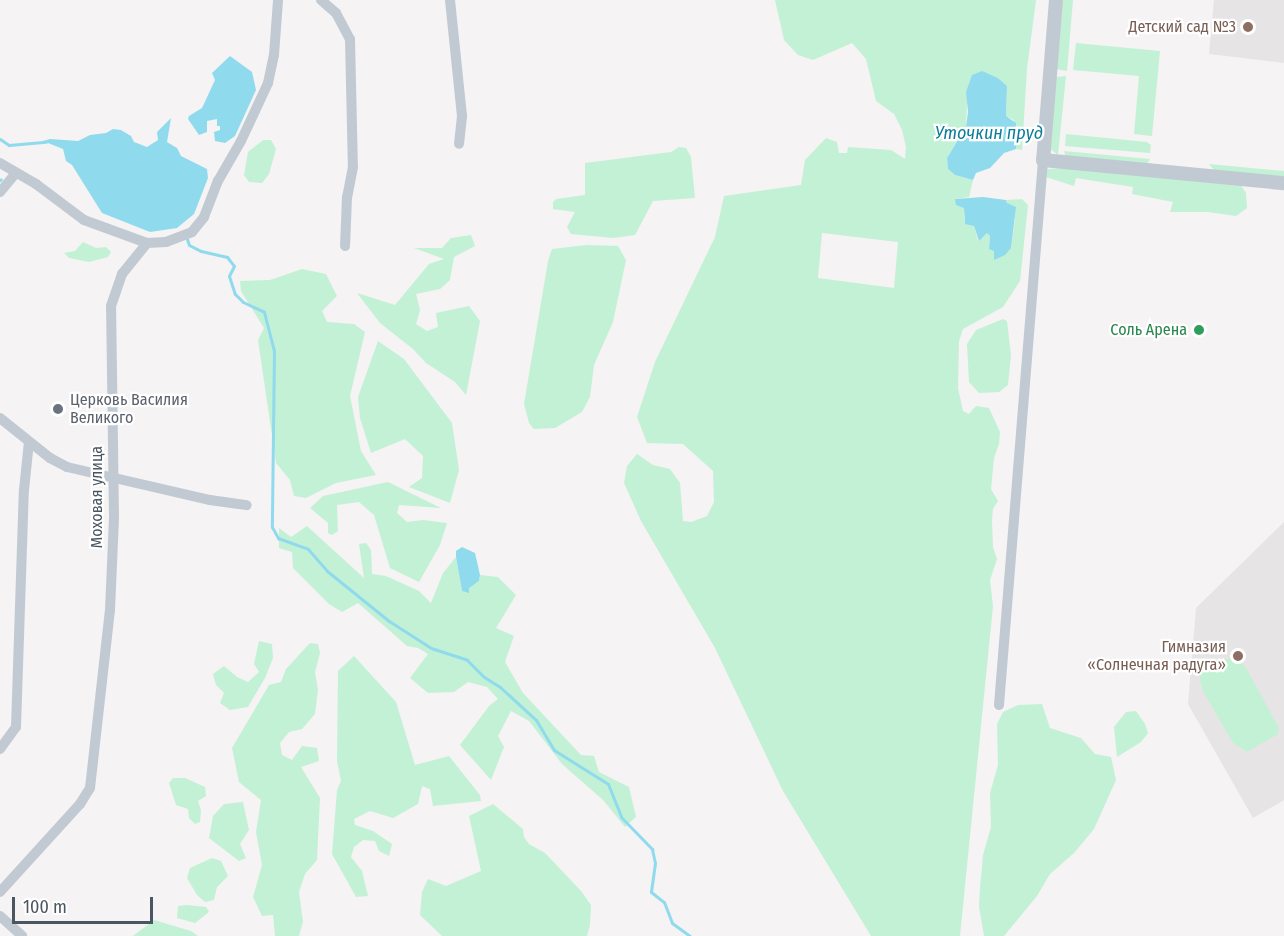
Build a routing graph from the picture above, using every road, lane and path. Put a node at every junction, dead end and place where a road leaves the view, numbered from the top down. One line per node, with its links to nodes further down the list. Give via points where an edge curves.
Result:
1 (278, 0): 11 (street, via 268,83 204,217 180,239)
2 (321, 0): 12 (street, via 336,13 350,39 354,167 347,197)
3 (450, 0): 5 (street, via 462,116)
4 (1056, 0): 6 (street)
5 (459, 144)
6 (1043, 160): 9 (street); 17 (street)
7 (0, 163): 8 (street)
8 (16, 173): 10 (street); 11 (street, via 84,220)
9 (1284, 183)
10 (0, 192)
11 (147, 243): 15 (street, Моховая улица, via 122,274 111,306)
12 (345, 246)
13 (0, 418): 14 (street)
14 (29, 442): 15 (street, via 67,467); 18 (street, via 16,727)
15 (112, 480): 16 (street); 19 (street, Моховая улица, via 110,610 90,788)
16 (247, 505)
17 (999, 705)
18 (0, 749)
19 (0, 892)
20 (0, 916): 21 (street)
21 (22, 936)

